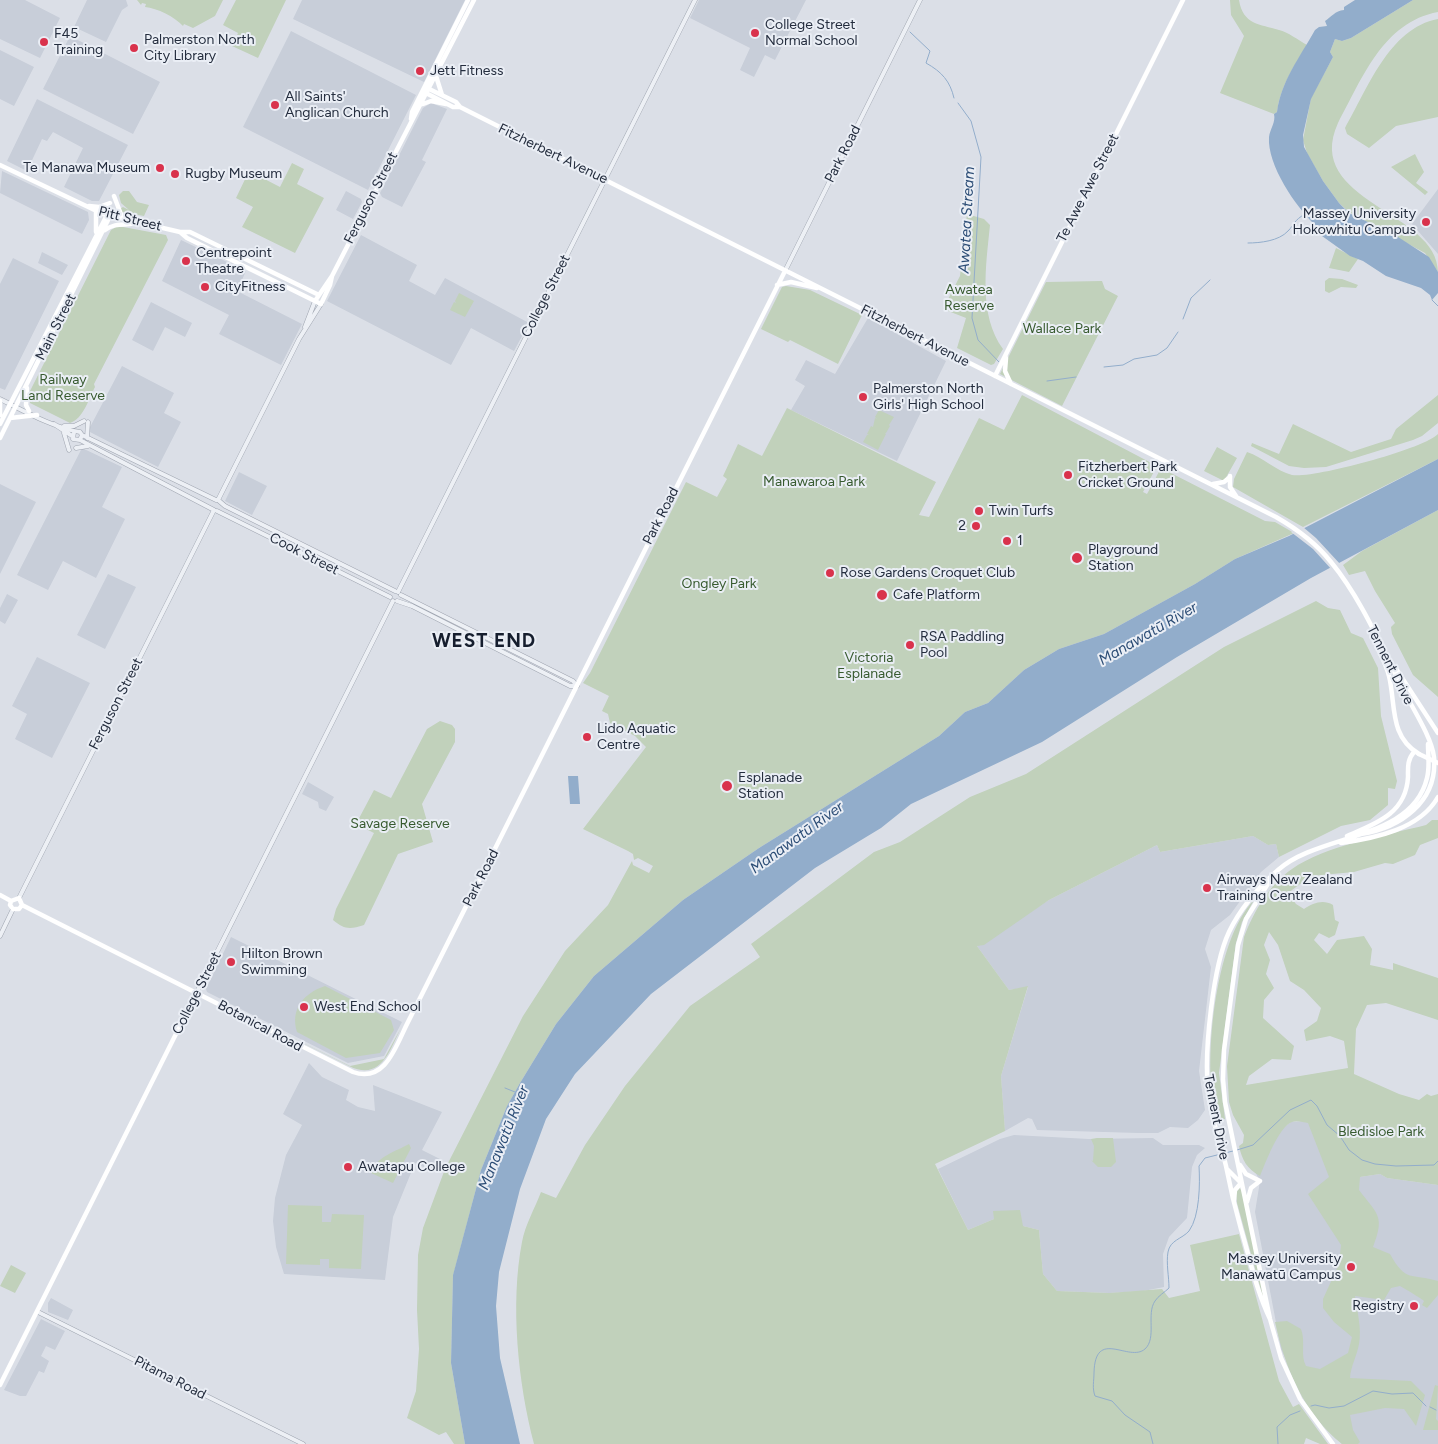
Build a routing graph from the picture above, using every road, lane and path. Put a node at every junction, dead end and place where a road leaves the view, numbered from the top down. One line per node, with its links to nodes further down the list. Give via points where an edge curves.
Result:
1 (468, 0): 7 (main road, Ferguson Street)
2 (474, 0): 6 (main road, Ferguson Street)
3 (694, 0): 14 (street, College Street)
4 (920, 0): 25 (street, Park Road)
5 (1183, 0): 34 (main road, Te Awe Awe Street)
6 (436, 75): 7 (main road, Ferguson Street); 8 (main road)
7 (426, 90): 8 (main road, Fitzherbert Avenue); 9 (main road, Fitzherbert Avenue); 10 (main road, Ferguson Street); 12 (main road, Ferguson Street, via 412,112)
8 (442, 96): 11 (main road, Fitzherbert Avenue)
9 (448, 104): 10 (main road, via 431,101); 11 (main road, Fitzherbert Avenue)
10 (422, 105): 12 (main road, Ferguson Street)
11 (460, 107): 14 (main road, Fitzherbert Avenue)
12 (411, 120): 26 (main road, Ferguson Street)
13 (0, 164): 17 (main road, Pitt Street)
14 (604, 180): 25 (main road, Fitzherbert Avenue); 65 (street, College Street)
15 (114, 196): 20 (main road)
16 (110, 203): 17 (main road, via 99,207)
17 (86, 206): 18 (main road, Pitt Street)
18 (96, 211): 19 (main road, Pitt Street); 23 (main road)
19 (108, 215): 20 (main road, Pitt Street); 22 (main road, Main Street); 23 (main road, Main Street)
20 (122, 218): 21 (main road, Pitt Street)
21 (141, 222): 22 (main road, via 117,224); 24 (main road, Pitt Street, via 180,232)
22 (103, 232): 36 (main road, Main Street)
23 (96, 236): 39 (main road, Main Street)
24 (242, 261): 29 (main road, Pitt Street); 31 (main road, Pitt Street)
25 (785, 271): 27 (main road, Park Road); 28 (main road, Fitzherbert Avenue)
26 (332, 276): 29 (main road, Ferguson Street); 30 (main road, Ferguson Street)
27 (778, 285): 28 (main road, via 786,282); 70 (main road, Park Road)
28 (820, 288): 35 (main road, Fitzherbert Avenue)
29 (318, 295): 30 (main road, Pitt Street); 31 (main road, Ferguson Street)
30 (324, 298): 32 (main road, Ferguson Street)
31 (315, 301): 32 (main road, Pitt Street); 33 (street, Ferguson Street)
32 (321, 304): 33 (street, Ferguson Street)
33 (305, 330): 62 (street, Ferguson Street)
34 (1015, 336): 35 (main road, Te Awe Awe Street); 37 (main road, via 1005,366)
35 (995, 376): 37 (main road, Fitzherbert Avenue)
36 (27, 384): 40 (main road, Main Street); 41 (main road, via 26,405)
37 (1012, 385): 60 (main road, Fitzherbert Avenue)
38 (0, 400): 39 (street, Cook Street); 42 (main road)
39 (10, 403): 40 (street, Cook Street); 45 (main road, Main Street)
40 (16, 405): 41 (street, Cook Street); 44 (main road, Main Street)
41 (29, 411): 43 (street, Cook Street)
42 (0, 415)
43 (37, 415): 44 (main road); 46 (street, Cook Street)
44 (10, 418): 51 (main road, Main Street)
45 (0, 424)
46 (54, 424): 47 (street, Cook Street); 48 (street, Cook Street)
47 (62, 426): 49 (street, Cook Street); 50 (street, via 86,422)
48 (63, 432): 49 (street, Cook Street); 56 (street)
49 (73, 434): 50 (street, Cook Street, via 80,432); 52 (street, Cook Street, via 76,441)
50 (85, 437): 52 (street); 54 (street, Cook Street)
51 (0, 438)
52 (80, 440): 53 (street, Cook Street)
53 (93, 447): 55 (street, via 82,445); 57 (street, Cook Street)
54 (105, 447): 57 (street); 58 (street, Cook Street)
55 (76, 448)
56 (69, 450)
57 (102, 452): 59 (street, Cook Street)
58 (122, 456): 59 (street); 62 (street, Cook Street)
59 (120, 461): 63 (street, Cook Street)
60 (1212, 484): 61 (main road, Fitzherbert Avenue); 61 (main road, via 1221,484 1230,476 1230,487)
61 (1237, 497): 64 (main road, Fitzherbert Avenue, via 1295,528 1322,552)
62 (219, 501): 63 (street); 63 (street, via 212,502); 65 (street, Cook Street)
63 (214, 509): 66 (street, Cook Street); 78 (street, Ferguson Street)
64 (1351, 589): 68 (main road, Tennent Drive)
65 (398, 592): 66 (street); 66 (street, via 391,593); 67 (street, Cook Street)
66 (394, 600): 67 (street, Cook Street); 83 (street, College Street)
67 (417, 606): 70 (street, Cook Street, via 570,686)
68 (1364, 615): 69 (main road, Tennent Drive); 72 (main road, via 1388,674 1396,726 1400,736)
69 (1378, 641): 71 (main road); 75 (main road, Tennent Drive, via 1433,752 1430,788 1410,815 1394,825)
70 (577, 686): 84 (main road, Park Road)
71 (1438, 733)
72 (1416, 753): 73 (main road, bridge); 75 (main road, via 1408,761 1406,788 1396,809 1380,822)
73 (1438, 763)
74 (1438, 797): 75 (main road, via 1432,808 1405,826 1355,841)
75 (1328, 845): 76 (main road, Tennent Drive, via 1298,856)
76 (1279, 869): 85 (main road, Tennent Drive, via 1249,913 1238,945 1223,1069 1225,1102); 86 (main road, Tennent Drive, via 1240,914 1228,934 1219,966 1207,1068 1208,1091)
77 (0, 895): 79 (main road)
78 (19, 898): 79 (main road); 80 (main road)
79 (11, 901): 81 (main road)
80 (22, 905): 81 (main road); 83 (main road, Botanical Road)
81 (14, 909): 82 (street)
82 (0, 936)
83 (196, 994): 84 (main road, Botanical Road, via 358,1074 373,1073 383,1068); 90 (main road, College Street)
84 (404, 1032)
85 (1237, 1160): 87 (main road, Tennent Drive); 89 (main road, via 1246,1174 1260,1181 1248,1194)
86 (1225, 1163): 87 (main road); 88 (main road, Tennent Drive)
87 (1241, 1183): 88 (main road, via 1235,1190); 89 (main road, Tennent Drive)
88 (1233, 1201): 91 (main road, Tennent Drive)
89 (1247, 1205): 91 (main road, Tennent Drive)
90 (38, 1312): 92 (main road, College Street); 93 (street, Pitama Road)
91 (1270, 1319): 94 (main road, Tennent Drive, via 1292,1384 1314,1421)
92 (0, 1385)
93 (303, 1444)
94 (1333, 1444)

